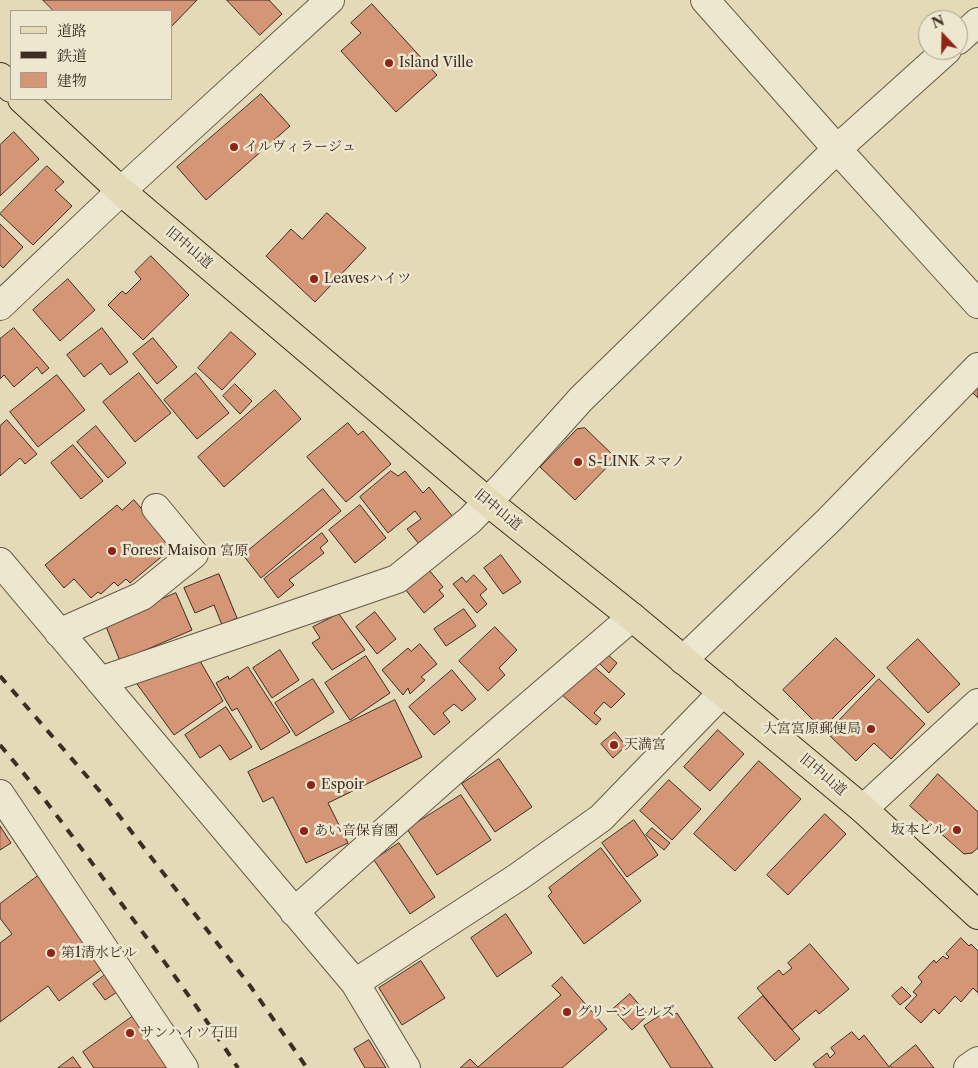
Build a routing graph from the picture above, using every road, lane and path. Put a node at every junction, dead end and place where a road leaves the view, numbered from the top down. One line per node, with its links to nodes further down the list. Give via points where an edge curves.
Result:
1 (330, 0): 10 (street)
2 (705, 0): 9 (street)
3 (978, 22): 4 (street)
4 (968, 31)
5 (936, 60): 9 (street)
6 (0, 77): 7 (main road)
7 (10, 87)
8 (23, 100): 10 (main road, 旧中山道)
9 (837, 149): 11 (street); 14 (street, via 581,399)
10 (121, 191): 12 (street); 14 (main road, 旧中山道)
11 (978, 304)
12 (0, 306)
13 (978, 367): 19 (street, via 829,520)
14 (488, 502): 17 (main road, 旧中山道); 20 (street, via 396,579)
15 (156, 508): 18 (street, via 194,554 142,596)
16 (0, 562): 18 (street)
17 (632, 617): 19 (main road, 旧中山道); 25 (street)
18 (60, 633): 20 (street)
19 (684, 660): 21 (main road, 旧中山道)
20 (100, 681): 25 (street)
21 (723, 692): 24 (main road, 旧中山道); 27 (street, via 601,818)
22 (978, 704): 24 (street)
23 (0, 794): 29 (street)
24 (863, 809): 26 (main road, 旧中山道)
25 (294, 912): 27 (street)
26 (978, 915)
27 (355, 983): 30 (street)
28 (978, 1061): 31 (street)
29 (184, 1068)
30 (406, 1068)
31 (968, 1068)

